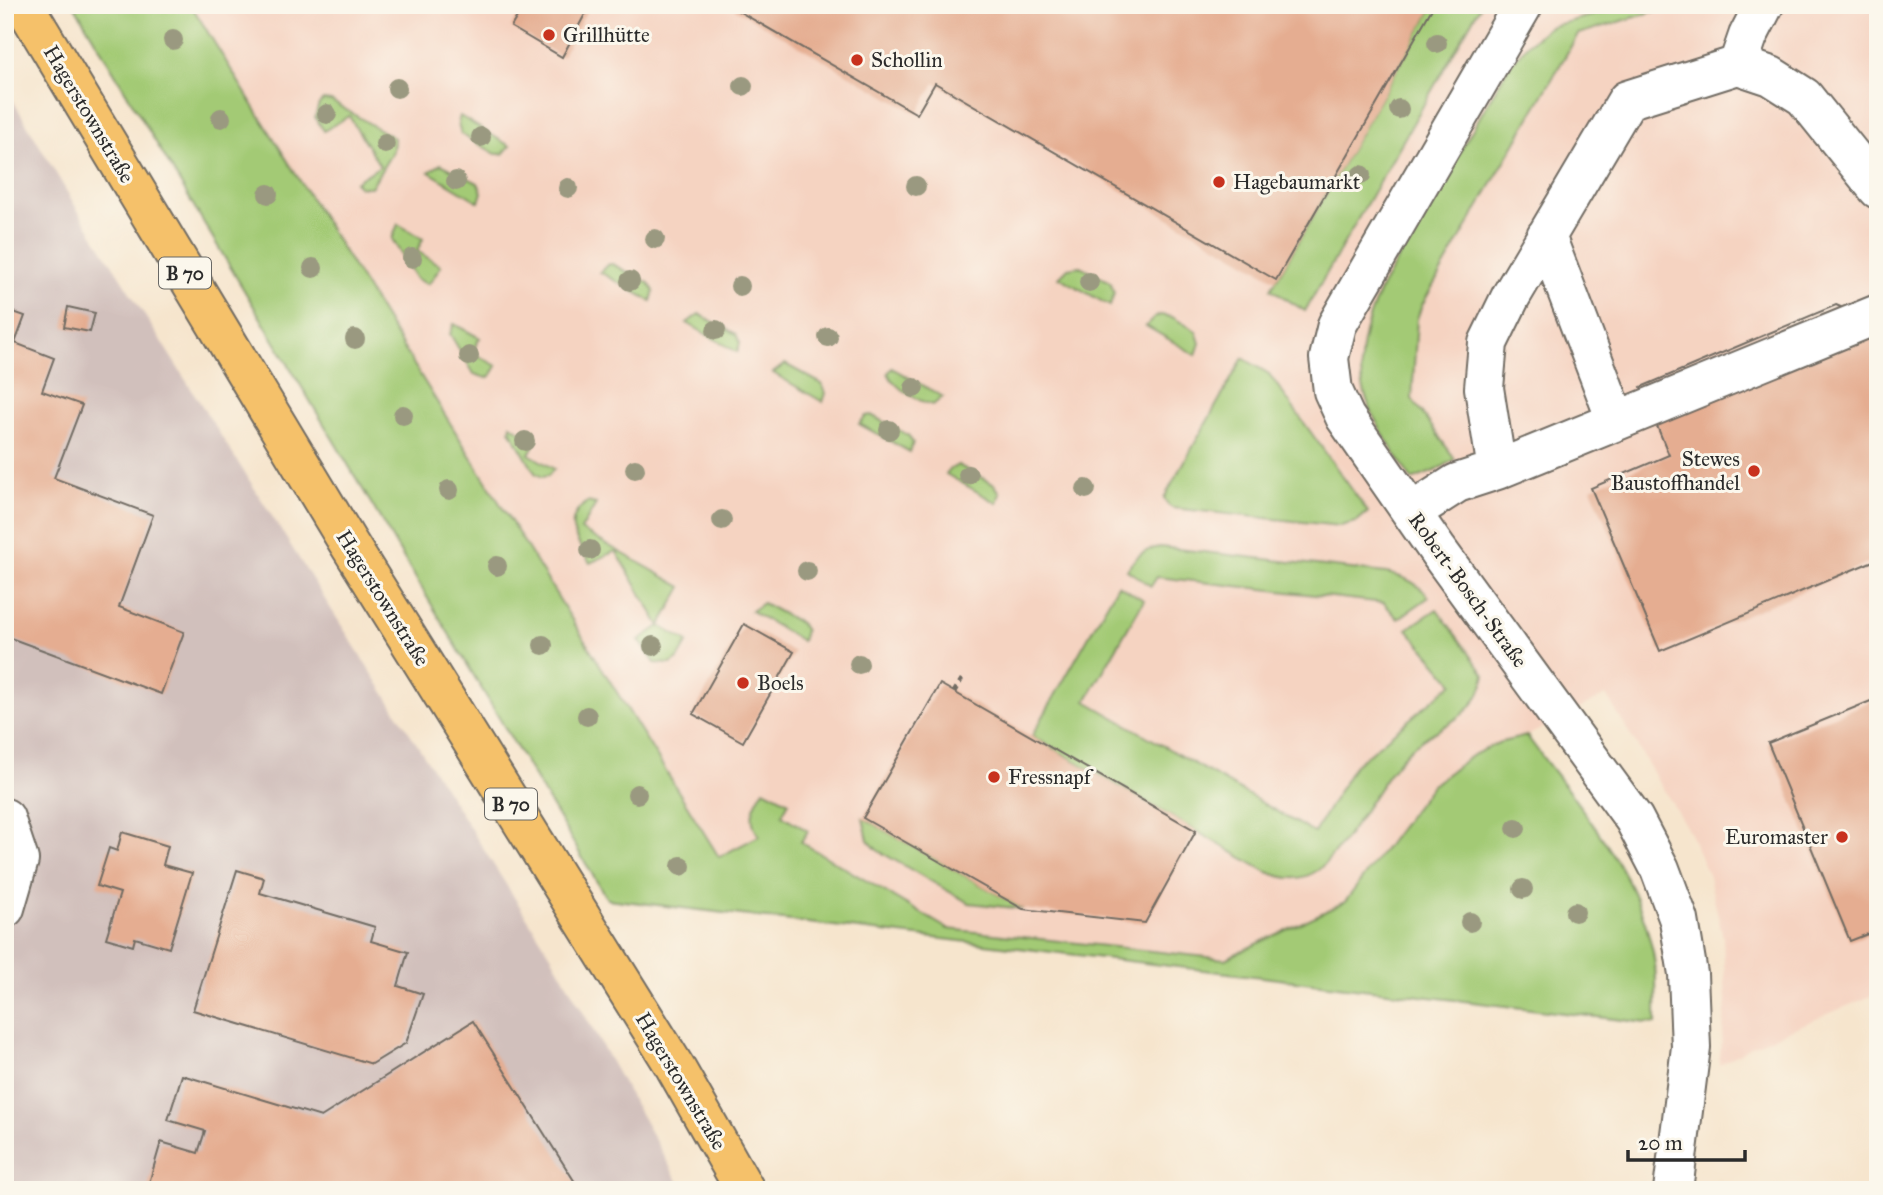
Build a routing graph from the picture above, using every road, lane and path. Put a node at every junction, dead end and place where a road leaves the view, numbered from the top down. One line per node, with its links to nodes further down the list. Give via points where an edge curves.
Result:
1 (24, 5): 15 (main road, Hagerstownstraße / B 70, via 347,541 675,1067)
2 (1764, 5): 4 (street)
3 (1525, 9): 10 (street, Robert-Bosch-Straße, via 1337,325 1329,358 1333,391 1345,417)
4 (1738, 65): 5 (street, via 1771,76 1804,97); 6 (street, via 1626,100)
5 (1878, 189)
6 (1546, 236): 8 (street); 9 (street, via 1488,343 1484,388)
7 (1878, 314): 8 (street)
8 (1616, 420): 9 (street)
9 (1497, 470): 10 (street, via 1457,482)
10 (1412, 512): 16 (street, Robert-Bosch-Straße, via 1633,819 1660,869 1679,920 1688,974 1691,1047)
11 (962, 679): 12 (path)
12 (954, 692)
13 (5, 818): 14 (street, via 19,860)
14 (5, 908)
15 (745, 1190)
16 (1673, 1190)

